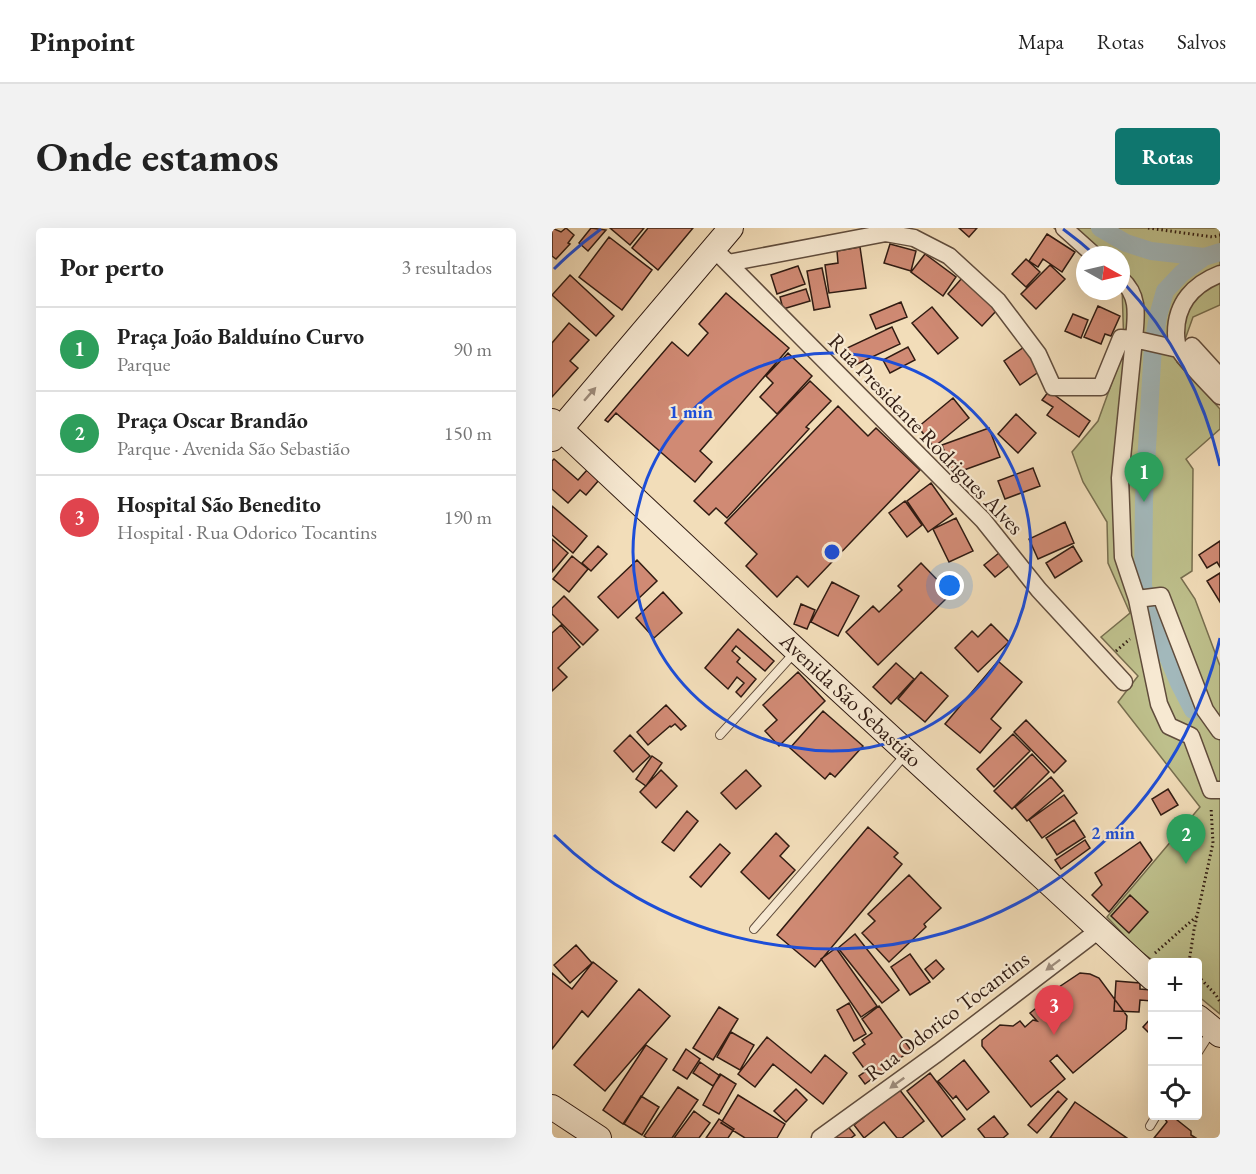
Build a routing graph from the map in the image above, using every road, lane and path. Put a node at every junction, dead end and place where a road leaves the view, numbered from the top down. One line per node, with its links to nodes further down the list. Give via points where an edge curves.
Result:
1 (731, 228): 6 (street)
2 (1064, 228): 5 (street)
3 (1148, 228): 4 (path)
4 (1220, 235)
5 (1084, 246)
6 (722, 256): 9 (street, via 886,233 914,238 949,256 998,301 1038,354 1053,387 1101,387 1121,338); 13 (street, one-way to 6); 17 (street, Rua Presidente Rodrigues Alves, via 983,520 1039,590)
7 (1220, 274): 10 (street, via 1205,279 1182,305 1176,322)
8 (1130, 291): 9 (street)
9 (1147, 342): 10 (street); 14 (street, via 1119,478 1123,557)
10 (1185, 347): 11 (street); 12 (street)
11 (1220, 377)
12 (1220, 396)
13 (555, 429): 16 (street, Avenida São Sebastião)
14 (1137, 599): 15 (street); 19 (street, via 1161,596 1205,710)
15 (1142, 628): 17 (path); 22 (street, via 1159,705 1169,726 1191,736)
16 (796, 650): 20 (lane); 21 (street, Avenida São Sebastião)
17 (1104, 661): 18 (street, Rua Presidente Rodrigues Alves)
18 (1124, 682)
19 (1220, 731)
20 (720, 735)
21 (907, 752): 24 (lane); 25 (street, Avenida São Sebastião)
22 (1215, 790): 23 (path, via 1213,843)
23 (1197, 916): 26 (path); 27 (path)
24 (754, 929)
25 (1099, 930): 27 (street, Avenida São Sebastião); 36 (street, Rua Odorico Tocantins, one-way to 36)
26 (1190, 958)
27 (1146, 972)
28 (1202, 981): 29 (path)
29 (1220, 1002)
30 (1210, 1027): 31 (lane)
31 (1202, 1042)
32 (552, 1107): 35 (street)
33 (1154, 1120): 34 (lane)
34 (1150, 1126)
35 (599, 1138)
36 (820, 1138)

